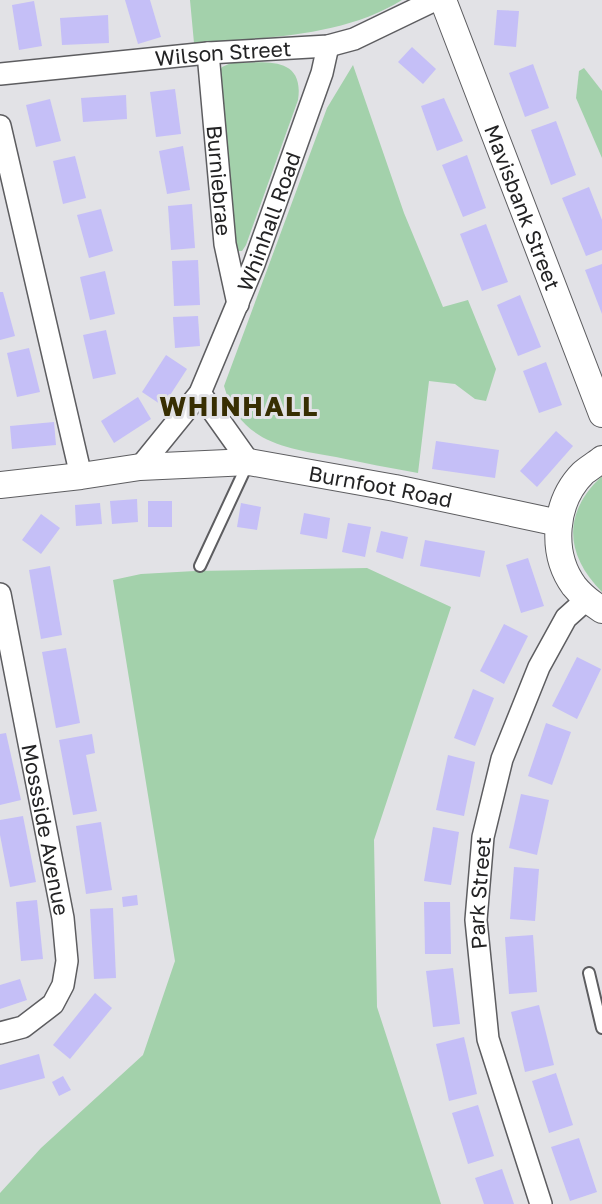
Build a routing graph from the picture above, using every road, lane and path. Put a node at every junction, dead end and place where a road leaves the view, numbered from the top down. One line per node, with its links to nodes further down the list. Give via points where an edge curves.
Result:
1 (435, 0): 3 (street, Wilson Street, via 354,39)
2 (443, 0): 9 (street, Mavisbank Street)
3 (328, 46): 4 (street, Wilson Street); 7 (street, Whinhall Road, via 322,73)
4 (208, 53): 5 (street, Wilson Street); 7 (street, Burniebrae, via 225,244)
5 (0, 74)
6 (0, 126): 13 (street)
7 (237, 304): 8 (street, Whinhall Road)
8 (200, 393): 11 (street); 12 (street, Whinhall Road)
9 (602, 414)
10 (602, 459): 15 (street, via 583,474 567,497)
11 (249, 462): 12 (street, Burnfoot Road); 15 (street, Burnfoot Road); 16 (lane)
12 (140, 467): 13 (street)
13 (81, 476): 14 (street)
14 (0, 484)
15 (559, 523): 18 (street, via 560,555 565,570 574,586)
16 (200, 566)
17 (0, 594): 21 (street, Mossside Avenue, via 63,918 67,961 63,985 53,1004 22,1027)
18 (594, 605): 22 (street, Park Street, via 566,618 539,667 502,759 483,837 476,920 488,1039)
19 (589, 973): 20 (lane)
20 (602, 1028)
21 (0, 1033)
22 (541, 1204)

